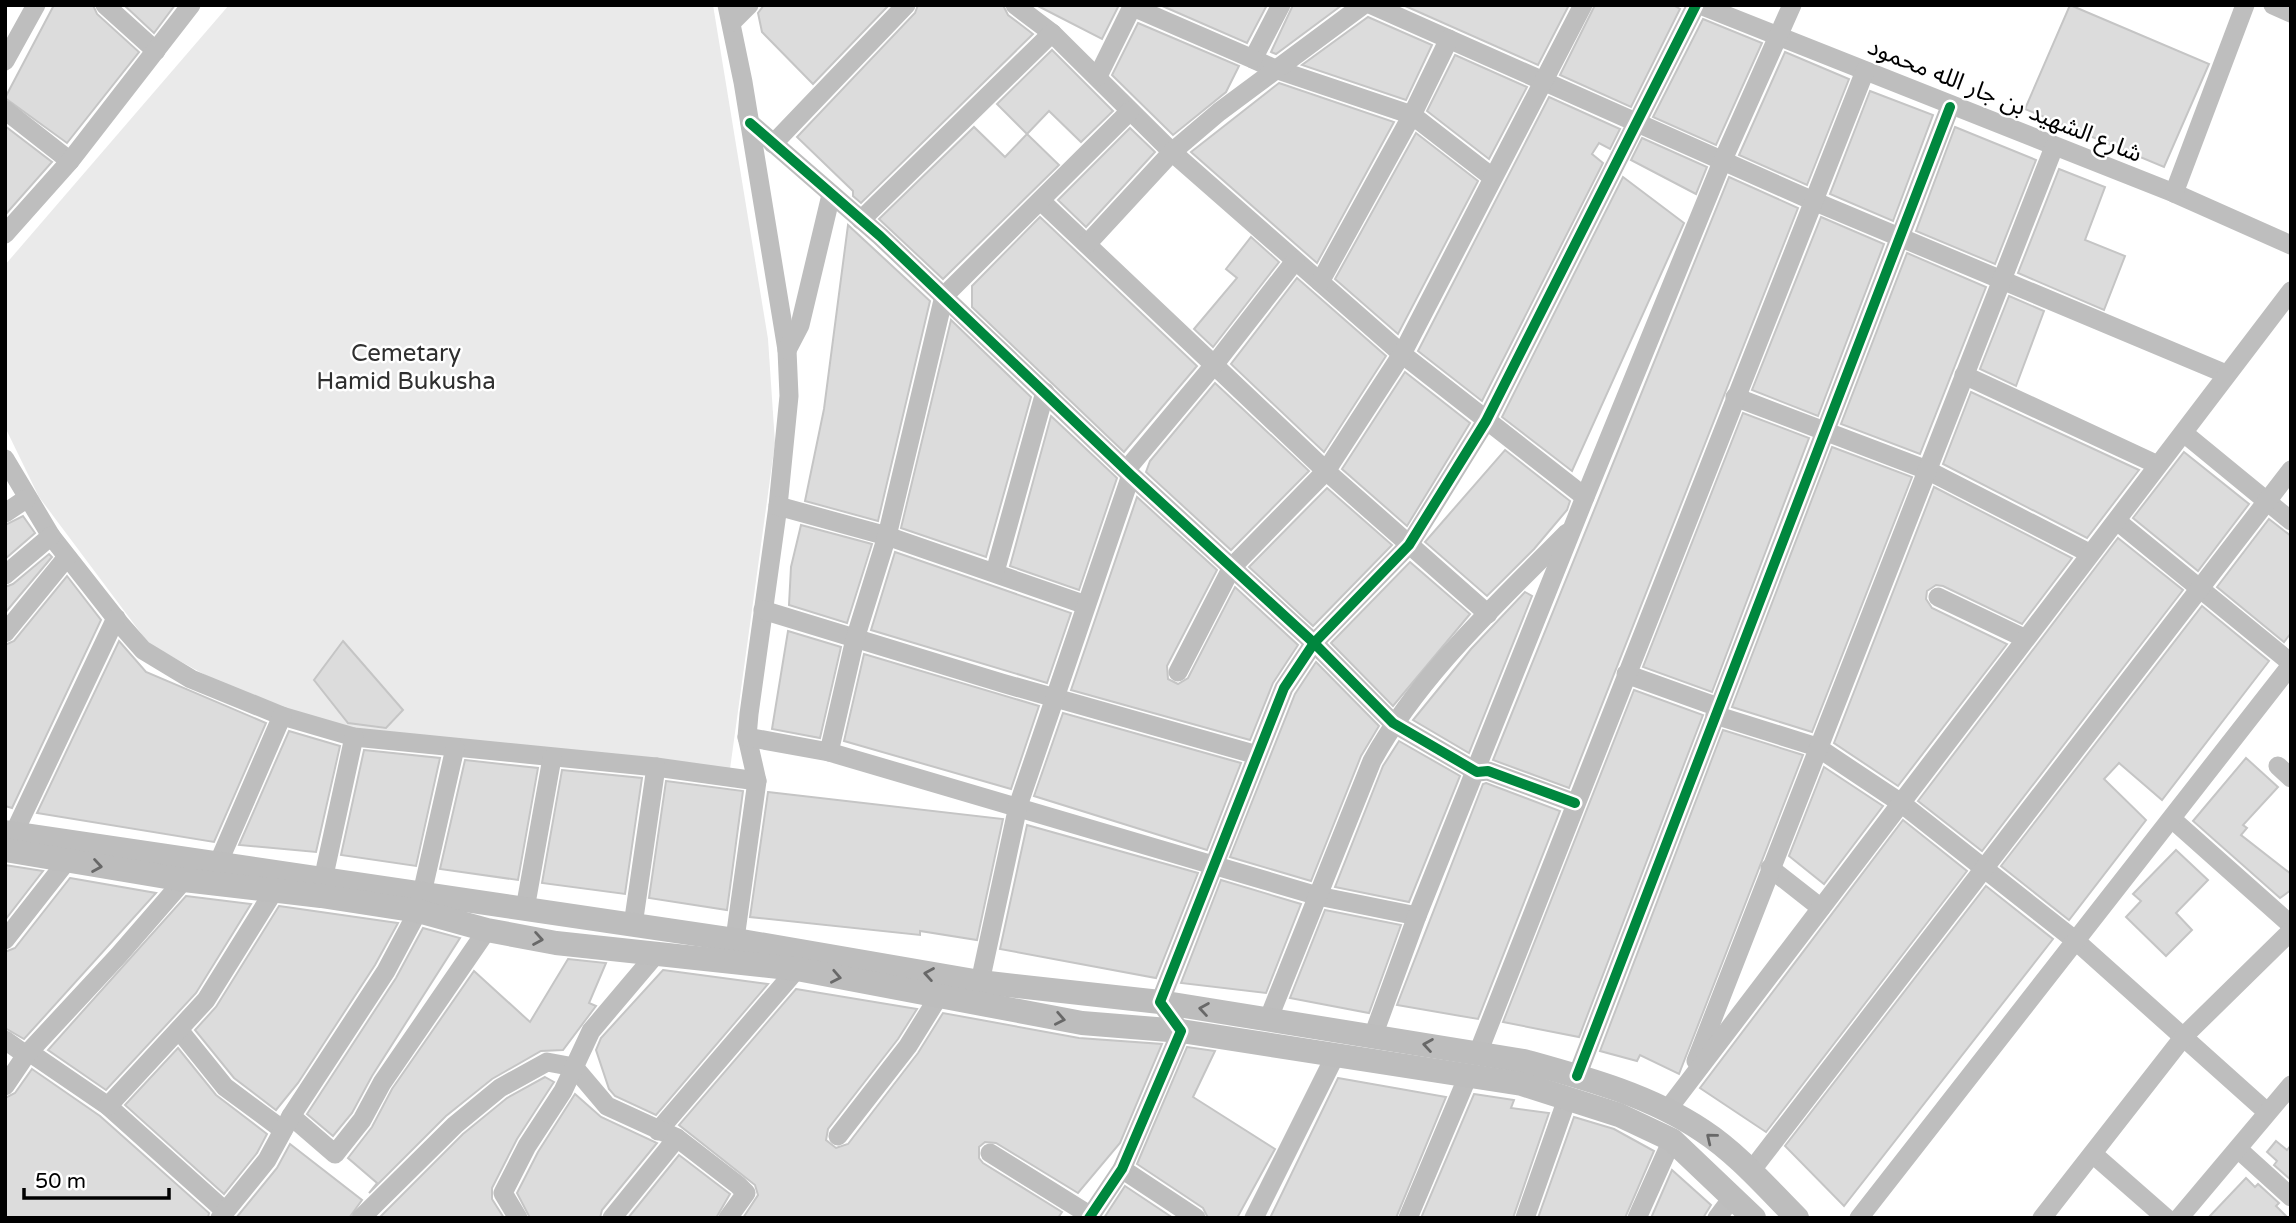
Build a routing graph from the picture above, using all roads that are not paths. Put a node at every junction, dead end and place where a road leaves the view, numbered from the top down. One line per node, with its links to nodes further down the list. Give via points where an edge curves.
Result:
1 (36, 5): 23 (street)
2 (105, 5): 21 (street)
3 (191, 5): 21 (street)
4 (749, 5): 16 (street)
5 (906, 5): 34 (street)
6 (1015, 5): 18 (street)
7 (1281, 5): 22 (street)
8 (1363, 5): 24 (street)
9 (1372, 5): 20 (street)
10 (1583, 5): 27 (street)
11 (1698, 5): 19 (street, شارع الشهيد بن جار الله محمود); 33 (street)
12 (1792, 5): 19 (street)
13 (2245, 5): 40 (street)
14 (2273, 5): 17 (street)
15 (1133, 6): 22 (street); 26 (street)
16 (730, 13): 32 (street)
17 (2291, 13)
18 (1052, 33): 26 (street); 44 (street)
19 (1779, 37): 25 (street, شارع الشهيد بن جار الله محمود); 38 (street)
20 (1449, 39): 27 (street); 31 (street)
21 (156, 51): 37 (street)
22 (1253, 59): 24 (street)
23 (5, 61)
24 (1275, 69): 31 (street); 36 (street)
25 (1865, 71): 28 (street, شارع الشهيد بن جار الله محمود); 42 (street)
26 (1098, 76): 30 (street)
27 (1543, 84): 33 (street); 39 (street)
28 (1950, 107): 35 (street, شارع الشهيد بن جار الله محمود); 46 (street)
29 (5, 110): 37 (street)
30 (1130, 111): 36 (street); 43 (street)
31 (1412, 115): 39 (street); 51 (street)
32 (750, 123): 34 (street); 54 (street)
33 (1636, 124): 38 (street); 61 (street)
34 (773, 144): 41 (street)
35 (2054, 147): 40 (street, شارع الشهيد بن جار الله محمود); 50 (street)
36 (1172, 152): 47 (street); 49 (street)
37 (70, 160): 45 (street)
38 (1722, 162): 42 (street); 70 (street)
39 (1492, 177): 55 (street)
40 (2174, 192): 48 (street, شارع الشهيد بن جار الله محمود)
41 (831, 195): 44 (street); 54 (street, via 800,326)
42 (1811, 201): 46 (street); 60 (street)
43 (1042, 202): 47 (street); 53 (street)
44 (861, 220): 53 (street)
45 (5, 234)
46 (1899, 237): 50 (street); 62 (street)
47 (1087, 244): 56 (street)
48 (2291, 245)
49 (1294, 261): 51 (street); 56 (street)
50 (2000, 277): 57 (street); 58 (street)
51 (1320, 282): 55 (street)
52 (2291, 291): 57 (street)
53 (943, 296): 59 (street); 79 (street)
54 (787, 350): 73 (street, via 789,397)
55 (1402, 354): 61 (street); 68 (street)
56 (1214, 365): 68 (street); 69 (street)
57 (2226, 374): 63 (street)
58 (1964, 375): 65 (street); 66 (street)
59 (1045, 392): 69 (street); 84 (street)
60 (1735, 397): 62 (street); 98 (street)
61 (1486, 421): 70 (street); 80 (street)
62 (1824, 432): 66 (street); 100 (street)
63 (2185, 433): 65 (street); 72 (street)
64 (5, 459): 71 (street)
65 (2158, 465): 75 (street)
66 (1927, 470): 81 (street); 105 (street)
67 (2291, 470): 72 (street)
68 (1326, 471): 80 (street); 83 (street)
69 (1129, 472): 83 (street); 88 (street)
70 (1585, 496): 77 (street)
71 (26, 499): 74 (street); 78 (street)
72 (2267, 501): 76 (street); 86 (street)
73 (778, 506): 79 (street); 89 (street)
74 (5, 513)
75 (2117, 521): 81 (street); 86 (street)
76 (2291, 521)
77 (1573, 528): 90 (street); 111 (street)
78 (51, 536): 82 (street); 85 (street)
79 (887, 536): 84 (street); 94 (street)
80 (1409, 545): 90 (street); 95 (street)
81 (2089, 553): 93 (street)
82 (67, 557): 91 (street); 92 (street)
83 (1232, 567): 95 (street); 97 (street)
84 (995, 572): 88 (street)
85 (5, 575)
86 (2201, 589): 96 (street); 121 (street)
87 (1938, 597): 93 (street)
88 (1086, 605): 99 (street)
89 (763, 610): 94 (street); 104 (street)
90 (1488, 614): 102 (street)
91 (116, 618): 101 (street, via 143,650 165,664); 117 (street)
92 (5, 633)
93 (2024, 638): 114 (street)
94 (855, 639): 99 (street); 107 (street)
95 (1314, 643): 102 (street); 108 (street, via 1284,688)
96 (2291, 664): 116 (street)
97 (1178, 672)
98 (1626, 674): 100 (street); 113 (street)
99 (1056, 697): 108 (street); 115 (street)
100 (1717, 711): 105 (street); 153 (street)
101 (282, 716): 103 (street); 120 (street)
102 (1393, 723): 111 (street); 126 (street, via 1372,761)
103 (354, 737): 106 (street); 124 (street)
104 (747, 737): 107 (street); 112 (street)
105 (1817, 747): 114 (street); 122 (street)
106 (455, 748): 109 (street); 127 (street)
107 (829, 752): 115 (street)
108 (1257, 755): 119 (street)
109 (552, 758): 110 (street); 129 (street)
110 (656, 767): 112 (street); 131 (street)
111 (1476, 772): 113 (street, via 1488,771); 130 (street)
112 (757, 781): 137 (street)
113 (1575, 803): 151 (street)
114 (1901, 803): 121 (street); 128 (street)
115 (1018, 806): 119 (street); 140 (street)
116 (2172, 818): 132 (street); 136 (street)
117 (7, 840): 118 (main road); 120 (main road, via 97,844)
118 (67, 861): 123 (main road, one-way to 123); 135 (street)
119 (1213, 865): 126 (street); 142 (street)
120 (217, 866): 124 (main road)
121 (1986, 867): 136 (street); 170 (street)
122 (1770, 868): 128 (street); 154 (street)
123 (184, 880): 125 (main road); 149 (street)
124 (323, 880): 127 (main road)
125 (274, 891): 127 (main road); 144 (street, via 206,1000)
126 (1318, 896): 130 (street); 143 (street)
127 (420, 902): 129 (main road); 133 (main road); 161 (street, via 338,1049)
128 (1821, 908): 154 (street)
129 (525, 909): 131 (main road)
130 (1417, 916): 147 (street)
131 (633, 925): 137 (main road)
132 (2291, 925)
133 (487, 930): 138 (main road, one-way to 138, via 556,943); 161 (street, via 335,1154)
134 (2291, 931): 146 (street)
135 (5, 940)
136 (2076, 941): 146 (street); 187 (street)
137 (733, 951): 138 (main road); 139 (main road); 140 (main road, one-way to 137)
138 (657, 953): 152 (street, via 591,1031)
139 (797, 969): 141 (main road, one-way to 141); 162 (street)
140 (981, 982): 142 (main road)
141 (939, 996): 145 (main road, one-way to 145, via 1082,1023); 163 (street, via 908,1046)
142 (1160, 1002): 143 (main road, one-way to 142); 145 (street)
143 (1268, 1020): 147 (main road)
144 (178, 1030): 158 (street); 161 (street, via 225,1087)
145 (1181, 1031): 150 (main road); 169 (street)
146 (2185, 1035): 160 (street); 168 (street)
147 (1373, 1037): 151 (main road, one-way to 147)
148 (5, 1040): 149 (street)
149 (28, 1053): 156 (street); 158 (street)
150 (1336, 1054): 151 (main road); 180 (street)
151 (1473, 1065): 153 (main road, via 1524,1061); 157 (main road); 181 (street)
152 (574, 1067): 162 (street, via 607,1106); 175 (street, via 547,1062 500,1088 455,1125); 176 (street, via 503,1193)
153 (1577, 1076): 159 (main road)
154 (1688, 1082): 159 (street)
155 (2291, 1085): 160 (street)
156 (5, 1086)
157 (1567, 1099): 165 (main road, via 1619,1115); 182 (street)
158 (108, 1106): 173 (street)
159 (1668, 1109): 170 (main road, one-way to 159, via 1705,1132)
160 (2267, 1112): 166 (street)
161 (287, 1123): 173 (street, via 267,1160)
162 (658, 1131): 164 (street)
163 (838, 1136)
164 (677, 1138): 177 (street); 178 (street, via 747,1193)
165 (1672, 1140): 172 (main road); 183 (street)
166 (2238, 1149): 171 (street); 190 (street)
167 (990, 1153): 174 (street)
168 (2093, 1154): 188 (street); 189 (street)
169 (1122, 1169): 174 (street); 179 (street)
170 (1751, 1171): 186 (main road)
171 (2291, 1197)
172 (1732, 1198): 184 (street); 185 (main road)
173 (222, 1214)
174 (1090, 1217)
175 (361, 1218)
176 (518, 1218)
177 (612, 1218)
178 (728, 1218)
179 (1196, 1218)
180 (1254, 1218)
181 (1408, 1218)
182 (1525, 1218)
183 (1637, 1218)
184 (1717, 1218)
185 (1754, 1218)
186 (1797, 1218)
187 (1859, 1218)
188 (2042, 1218)
189 (2166, 1218)
190 (2179, 1218)

